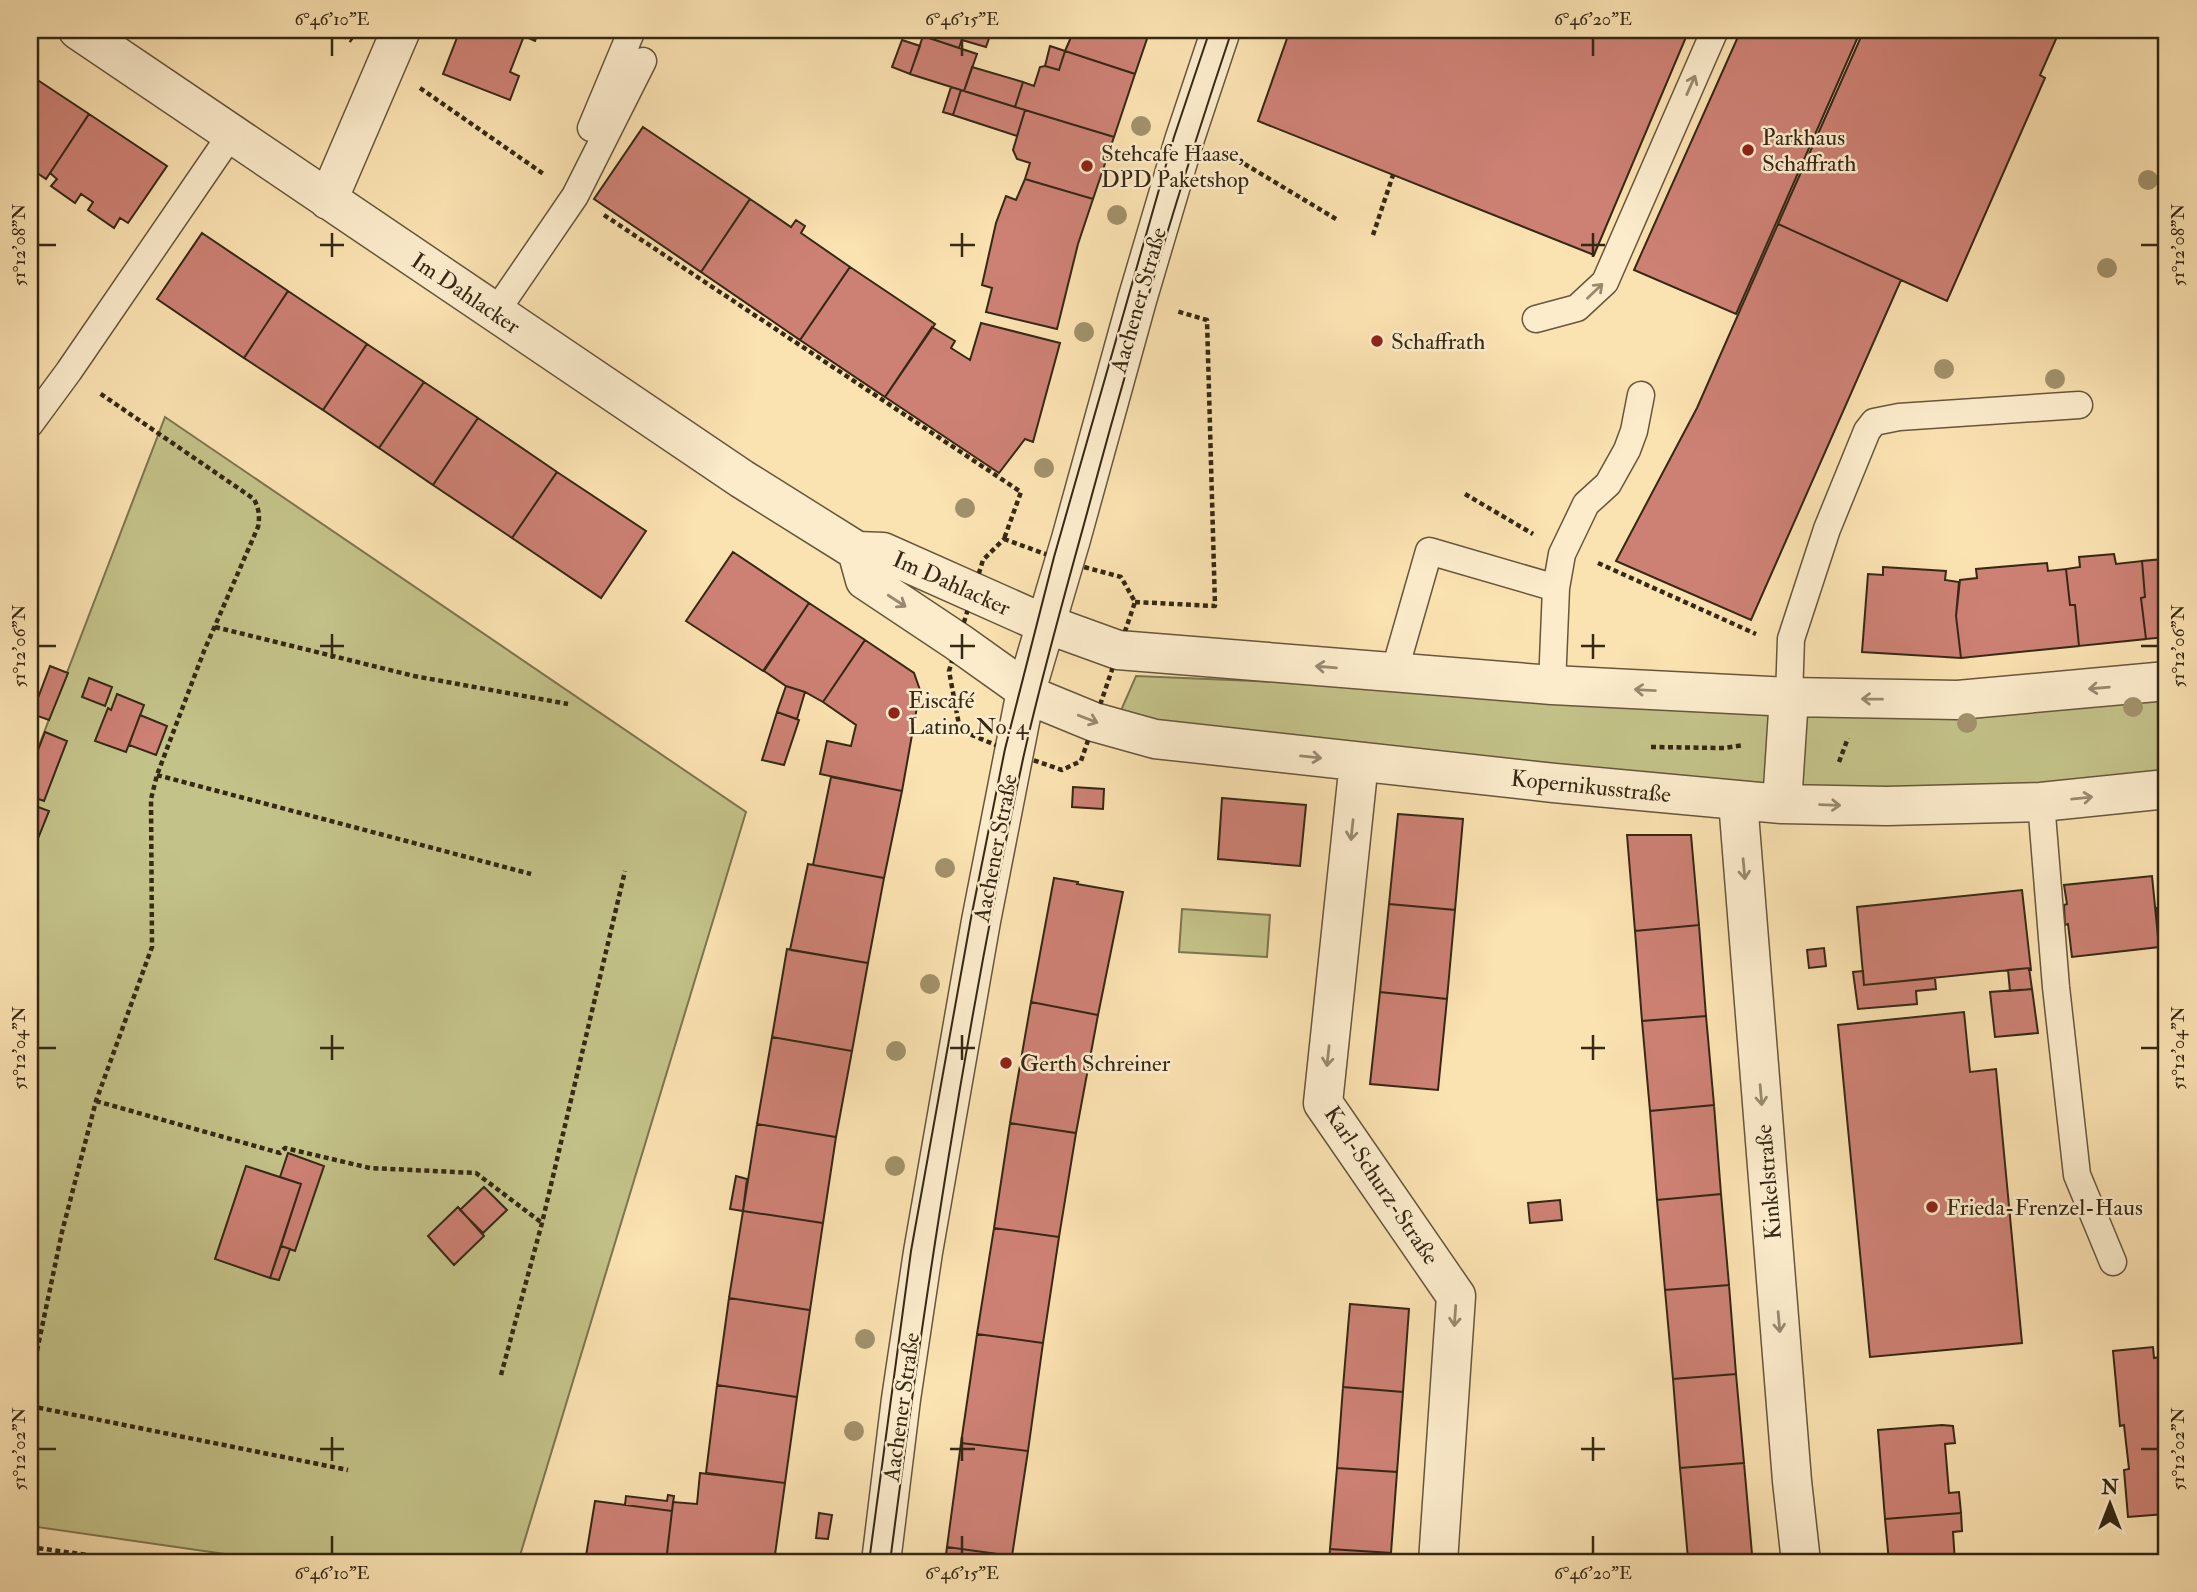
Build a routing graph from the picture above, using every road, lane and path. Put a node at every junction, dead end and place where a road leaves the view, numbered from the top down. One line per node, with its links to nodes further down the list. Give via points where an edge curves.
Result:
1 (78, 30): 9 (street, Im Dahlacker)
2 (336, 30): 8 (path)
3 (401, 30): 8 (street)
4 (632, 30): 12 (lane, via 574,169)
5 (1222, 30): 10 (street, Aachener Straße)
6 (1715, 30): 18 (lane, one-way to 6, via 1577,308 1605,282)
7 (643, 61): 12 (lane)
8 (387, 66): 12 (path); 13 (street)
9 (232, 133): 13 (street, Im Dahlacker); 19 (lane)
10 (1184, 141): 14 (path, via 1243,163); 16 (street, Aachener Straße)
11 (1393, 175): 15 (path)
12 (575, 196): 17 (lane); 24 (path, via 1021,492)
13 (328, 200): 17 (street, Im Dahlacker)
14 (1336, 219)
15 (1373, 235)
16 (1137, 300): 28 (path, via 1207,320 1215,606); 29 (street, Aachener Straße)
17 (495, 313): 26 (street, Im Dahlacker)
18 (1536, 319)
19 (68, 372): 22 (lane); 30 (path, via 254,499 258,527)
20 (1641, 395): 25 (lane, via 1627,450 1608,484 1586,504)
21 (2079, 405): 31 (lane, via 1874,422 1827,529)
22 (30, 424)
23 (1465, 494): 25 (path, via 1542,539)
24 (1004, 539)
25 (1566, 547): 27 (lane); 31 (path, via 1753,634)
26 (857, 551): 29 (street, Im Dahlacker, via 883,552); 35 (street, Im Dahlacker, one-way to 35, via 865,580)
27 (1556, 588): 32 (lane, via 1429,551); 34 (lane)
28 (1135, 602)
29 (1045, 624): 32 (street, one-way to 29, via 1118,650); 35 (street, Aachener Straße)
30 (215, 626): 39 (path, via 414,676); 41 (path)
31 (1791, 639): 37 (lane)
32 (1394, 673): 34 (street)
33 (2167, 681): 38 (street, one-way to 38, via 1958,700)
34 (1552, 685): 36 (street, one-way to 34)
35 (1026, 691): 40 (street, Kopernikusstraße, one-way to 40, via 1094,722 1155,739); 58 (street, Aachener Straße, via 923,1252)
36 (1743, 695): 37 (street); 43 (path, via 1724,748)
37 (1789, 697): 38 (street); 45 (street)
38 (1853, 699): 46 (path, via 1848,738 1832,780)
39 (568, 704)
40 (1359, 762): 43 (street, Kopernikusstraße); 59 (street, Karl-Schurz-Straße, one-way to 59, via 1323,1103 1456,1296)
41 (157, 775): 48 (path); 49 (path, via 151,799 152,947)
42 (2167, 789): 44 (street, Kopernikusstraße, one-way to 42)
43 (1728, 800): 45 (street, Kopernikusstraße); 60 (street, Kinkelstraße, one-way to 60)
44 (2041, 802): 46 (street, Kopernikusstraße, one-way to 44); 51 (lane, via 2077,1175)
45 (1782, 804): 46 (street, Kopernikusstraße)
46 (1829, 805)
47 (625, 872): 50 (path)
48 (531, 874)
49 (96, 1101): 50 (path, via 280,1153 285,1148 370,1168 476,1173); 53 (path)
50 (541, 1223): 52 (path)
51 (2113, 1262)
52 (501, 1375)
53 (30, 1384)
54 (30, 1406): 55 (path)
55 (348, 1470)
56 (30, 1547): 57 (path)
57 (138, 1562)
58 (881, 1562)
59 (1438, 1562)
60 (1801, 1562)

